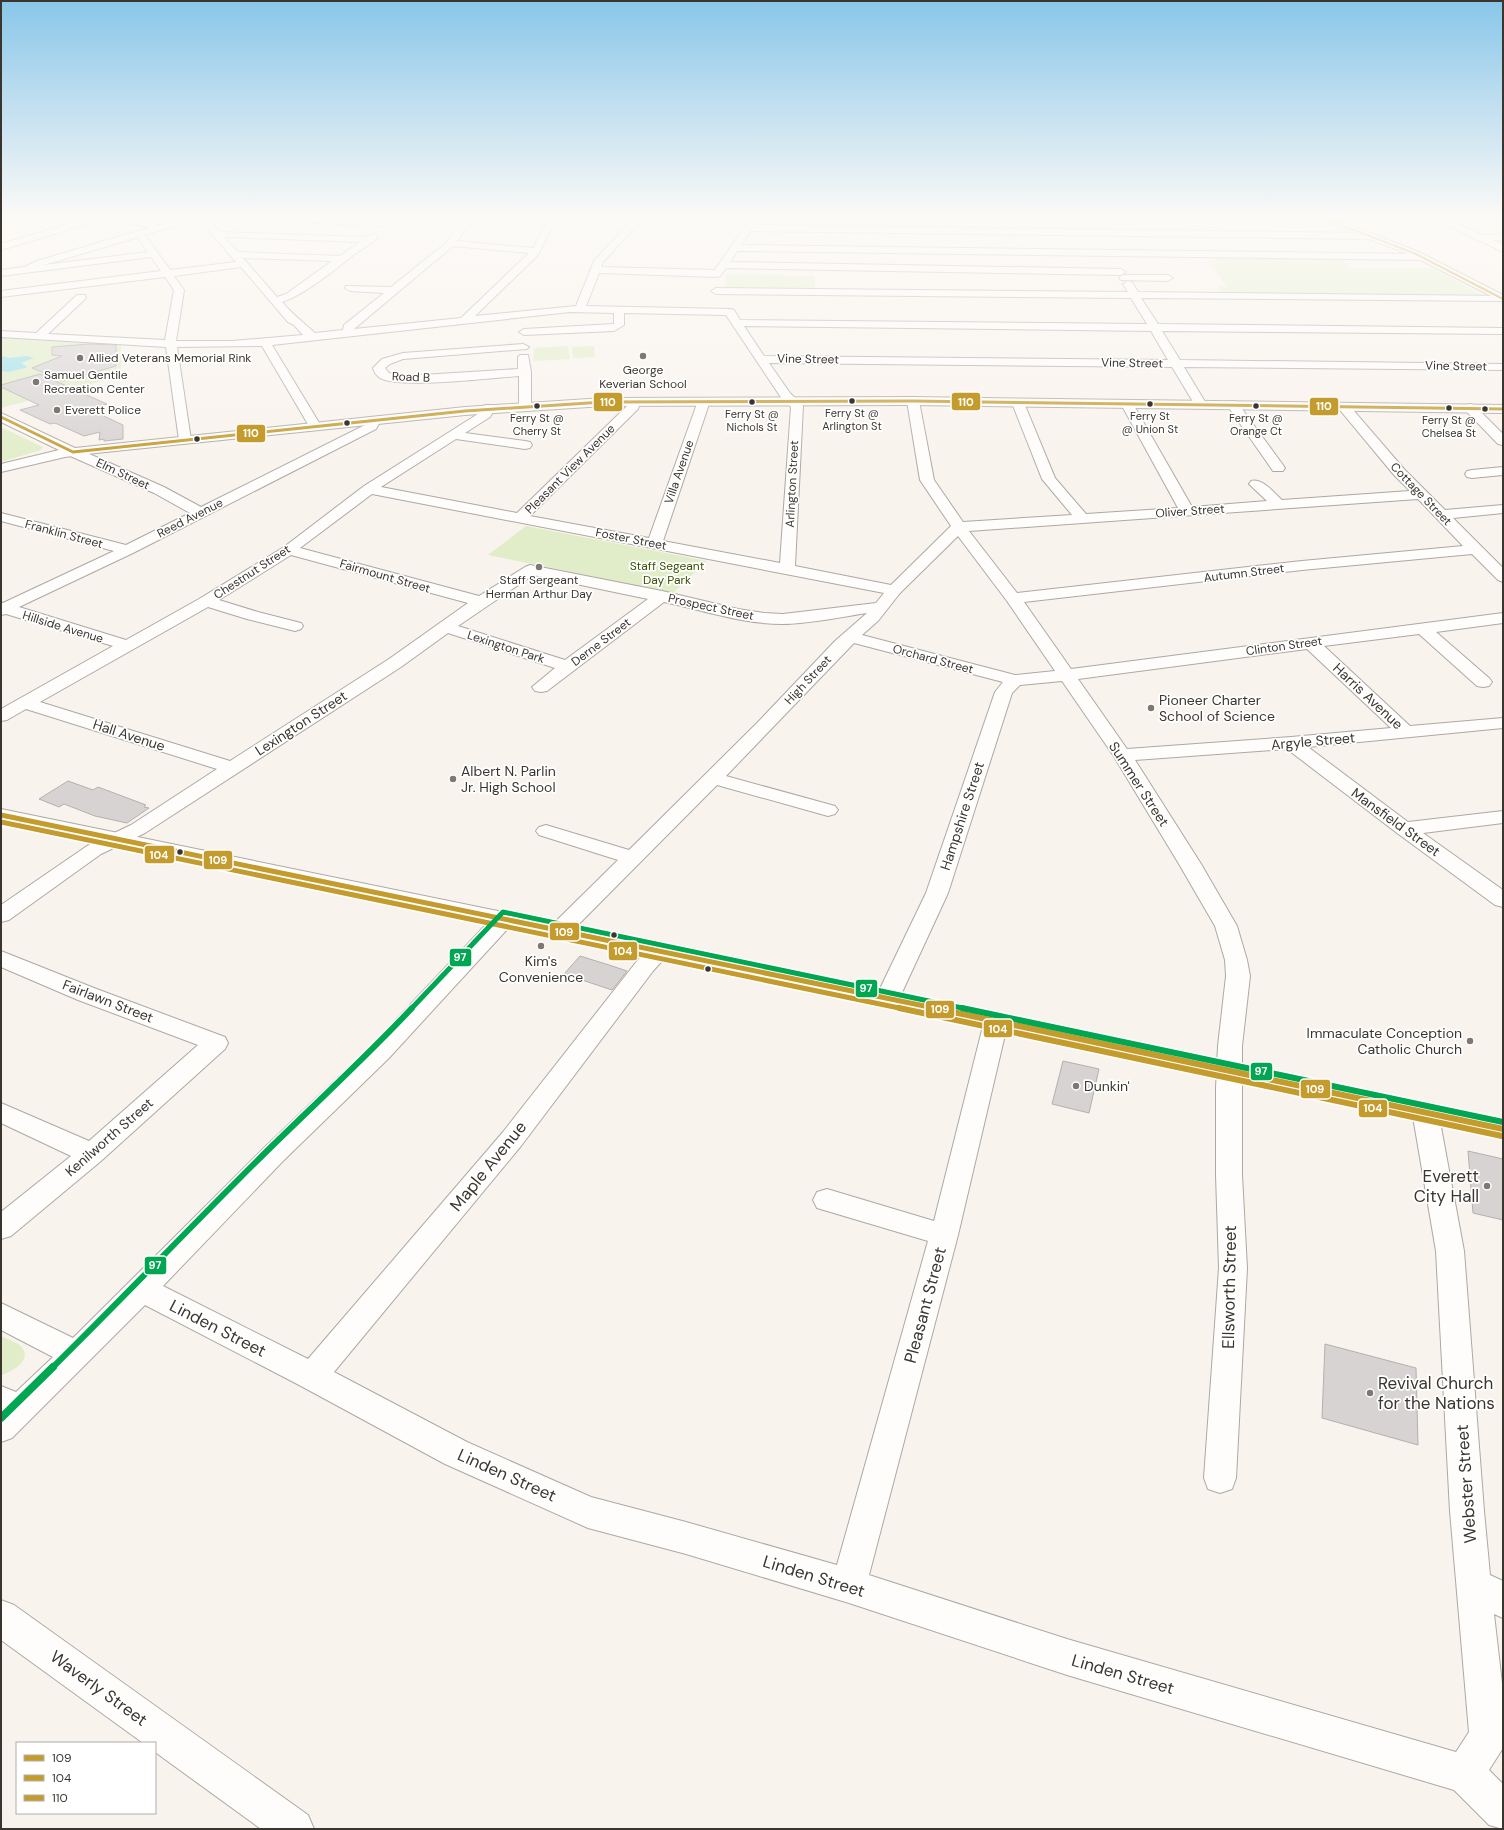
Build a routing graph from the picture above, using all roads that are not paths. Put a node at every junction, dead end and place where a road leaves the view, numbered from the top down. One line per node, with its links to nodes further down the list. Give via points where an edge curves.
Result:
1 (76, 301): 20 (main road)
2 (178, 301): 23 (main road)
3 (276, 301): 21 (main road, via 292,320)
4 (379, 301): 17 (main road, via 348,327)
5 (484, 301): 13 (main road)
6 (583, 301): 9 (main road)
7 (723, 301): 11 (main road, Arlington Street)
8 (1139, 301): 15 (main road)
9 (580, 308): 10 (main road); 12 (main road)
10 (619, 310): 11 (main road); 18 (main road, via 619,325 623,327)
11 (730, 312): 14 (main road, Arlington Street)
12 (524, 314): 13 (main road); 18 (main road)
13 (465, 320): 17 (main road)
14 (737, 323): 15 (main road); 25 (main road, Arlington Street)
15 (1154, 327): 16 (main road); 26 (main road)
16 (1503, 331)
17 (349, 332): 21 (main road)
18 (524, 332): 24 (main road)
19 (1, 334): 20 (main road)
20 (39, 336): 23 (main road)
21 (311, 336): 22 (main road)
22 (265, 342): 23 (main road); 44 (main road)
23 (171, 344): 46 (main road)
24 (523, 347): 28 (main road); 28 (main road, Road B, via 403,356 385,362 379,368 387,377 406,380)
25 (760, 359): 26 (main road, Vine Street); 30 (main road, Arlington Street)
26 (1176, 363): 27 (main road, Vine Street); 35 (main road)
27 (1503, 367)
28 (524, 372): 37 (main road)
29 (704, 401): 30 (main road); 32 (main road); 66 (main road, Villa Avenue)
30 (791, 401): 31 (main road); 70 (main road, Arlington Street, via 797,407)
31 (913, 401): 33 (main road); 65 (main road, via 927,480)
32 (634, 402): 37 (main road); 63 (main road, Pleasant View Avenue, via 634,406)
33 (1018, 402): 34 (main road); 64 (main road, via 1049,479)
34 (1127, 404): 35 (main road); 59 (main road)
35 (1201, 405): 36 (main road)
36 (1233, 405): 38 (main road); 51 (main road)
37 (525, 406): 39 (main road)
38 (1344, 407): 40 (main road); 56 (main road, Cottage Street)
39 (489, 408): 43 (main road); 45 (main road, Chestnut Street, via 486,414)
40 (1470, 408): 41 (main road); 47 (main road)
41 (1503, 409)
42 (1, 418): 49 (main road, Elm Street)
43 (375, 420): 44 (main road); 60 (main road, Reed Avenue, via 372,426)
44 (315, 426): 46 (main road)
45 (454, 435): 48 (main road); 55 (main road, Chestnut Street)
46 (185, 440): 49 (main road)
47 (1503, 441)
48 (525, 446)
49 (73, 452): 50 (main road); 60 (main road, Elm Street, via 159,490)
50 (1, 468)
51 (1278, 468)
52 (1503, 471): 53 (main road)
53 (1472, 474)
54 (1256, 484): 57 (main road)
55 (369, 489): 63 (main road, Foster Street); 69 (main road, Chestnut Street)
56 (1420, 495): 57 (main road, Oliver Street); 61 (main road, Cottage Street)
57 (1278, 504): 59 (main road, Oliver Street)
58 (1503, 509): 61 (main road)
59 (1186, 511): 64 (main road, Oliver Street)
60 (201, 513): 68 (main road, Reed Avenue)
61 (1440, 515): 67 (main road, Cottage Street)
62 (1, 517): 68 (main road, Franklin Street)
63 (520, 518): 66 (main road, Foster Street)
64 (1082, 518): 65 (main road, Oliver Street)
65 (959, 527): 72 (main road, High Street); 74 (main road, Summer Street)
66 (655, 544): 70 (main road, Foster Street)
67 (1476, 549): 71 (main road, Cottage Street); 74 (main road, Autumn Street, via 1358,559)
68 (128, 550): 78 (main road, Reed Avenue)
69 (289, 550): 75 (main road, Chestnut Street); 76 (main road, Fairmount Street)
70 (787, 570): 72 (main road, Foster Street)
71 (1503, 577)
72 (894, 590): 77 (main road, High Street)
73 (662, 596): 76 (main road, Prospect Street, via 530,570); 77 (main road, Prospect Street, via 738,614 784,619); 86 (main road, Derne Street)
74 (1013, 598): 87 (main road, Summer Street)
75 (206, 601): 80 (main road); 85 (main road, Chestnut Street)
76 (481, 602): 81 (main road, Lexington Street)
77 (880, 607): 83 (main road, High Street)
78 (2, 608): 85 (main road, Hillside Avenue)
79 (1503, 618): 82 (main road, Clinton Street)
80 (294, 626)
81 (445, 627): 86 (main road, Lexington Park); 97 (main road, Lexington Street, via 395,663)
82 (1422, 628): 84 (main road, Clinton Street); 89 (main road)
83 (851, 637): 88 (main road, Orchard Street); 98 (main road, High Street)
84 (1311, 643): 87 (main road, Clinton Street); 94 (main road, Harris Avenue)
85 (126, 645): 91 (main road, Chestnut Street)
86 (568, 667): 90 (main road, Derne Street)
87 (1066, 675): 88 (main road); 96 (main road, Summer Street)
88 (1015, 680): 112 (main road, Hampshire Street, via 1001,699 937,892)
89 (1483, 682)
90 (541, 688)
91 (25, 703): 92 (main road, Chestnut Street); 97 (main road, Hall Avenue)
92 (1, 716)
93 (1503, 723): 94 (main road, Argyle Street)
94 (1407, 733): 95 (main road, Argyle Street)
95 (1291, 744): 96 (main road, Argyle Street); 102 (main road, Mansfield Street)
96 (1122, 756): 115 (main road, Summer Street, via 1226,926 1238,976)
97 (232, 768): 104 (main road, Lexington Street, via 138,829)
98 (713, 778): 99 (main road); 105 (main road, High Street)
99 (828, 810)
100 (1, 815): 104 (main road)
101 (1503, 817): 102 (main road)
102 (1404, 829): 106 (main road, Mansfield Street)
103 (546, 831): 105 (main road)
104 (118, 839): 107 (main road, Lexington Street, via 94,850); 108 (main road)
105 (631, 858): 109 (main road, High Street)
106 (1503, 900)
107 (1, 915)
108 (504, 919): 109 (main road); 123 (main road, via 380,1052 274,1154)
109 (559, 931): 110 (main road)
110 (659, 952): 112 (main road); 126 (main road, Maple Avenue, via 644,966 512,1139)
111 (1, 958): 114 (main road, Fairlawn Street, via 86,994)
112 (887, 999): 113 (main road)
113 (996, 1022): 115 (main road); 122 (main road, Pleasant Street)
114 (216, 1042): 119 (main road, Kenilworth Street)
115 (1229, 1071): 116 (main road); 128 (main road, Ellsworth Street, via 1229,1175 1233,1268)
116 (1425, 1111): 118 (main road); 129 (main road, Webster Street, via 1450,1251)
117 (1, 1112): 119 (main road)
118 (1503, 1129)
119 (92, 1154): 121 (main road, Kenilworth Street)
120 (826, 1200): 122 (main road)
121 (1, 1228)
122 (944, 1235): 130 (main road, Pleasant Street)
123 (142, 1290): 125 (main road); 126 (main road, Linden Street)
124 (1, 1316): 125 (main road)
125 (76, 1354): 127 (main road)
126 (312, 1376): 130 (main road, Linden Street, via 456,1453 588,1512)
127 (7, 1412)
128 (1220, 1478)
129 (1474, 1585): 131 (main road); 133 (main road, Webster Street)
130 (849, 1586): 134 (main road, Linden Street, via 1067,1657)
131 (1503, 1600)
132 (1, 1618): 136 (main road, Waverly Street)
133 (1495, 1725): 134 (main road)
134 (1465, 1774): 135 (main road, Linden Street)
135 (1503, 1811)
136 (294, 1829)

